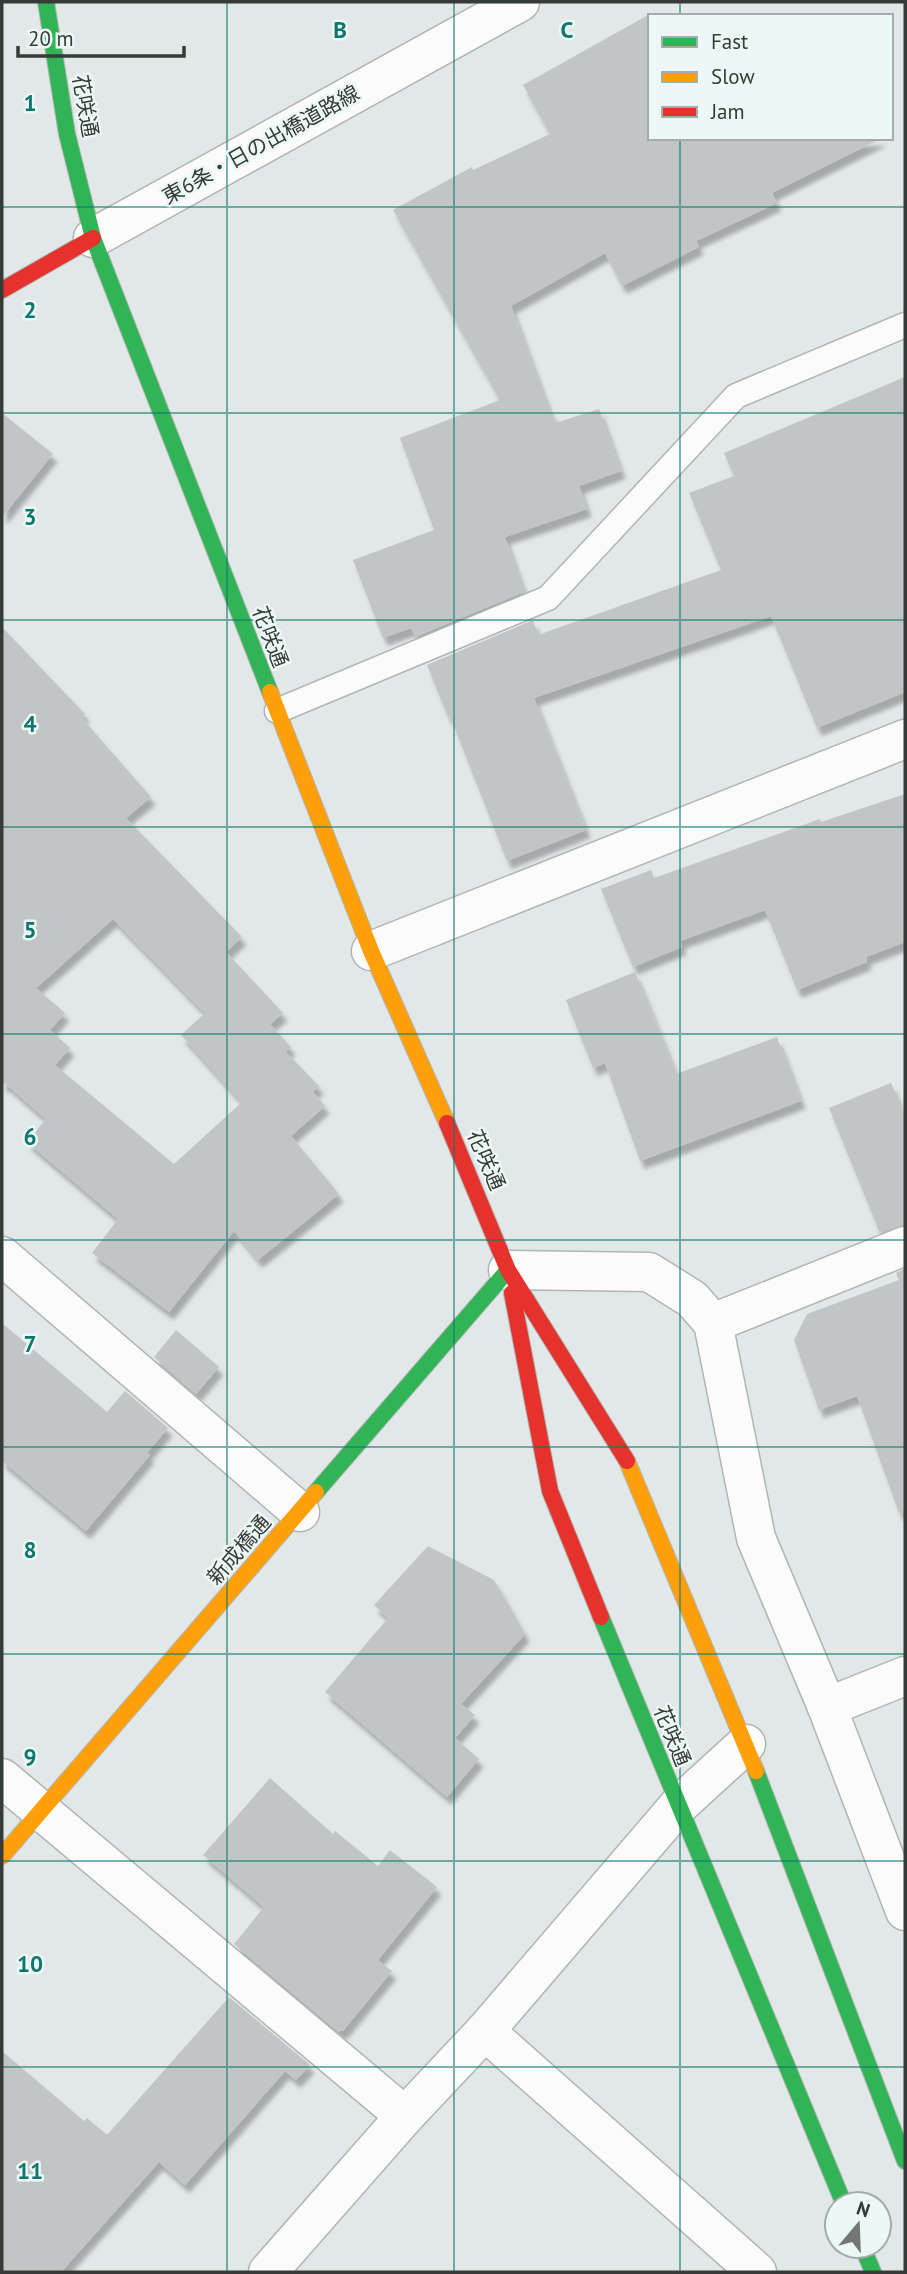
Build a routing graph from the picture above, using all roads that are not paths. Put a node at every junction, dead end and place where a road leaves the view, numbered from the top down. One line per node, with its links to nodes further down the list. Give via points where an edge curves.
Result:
1 (46, 2): 3 (street, 花咲通, via 67,134)
2 (520, 2): 3 (street, 東6条・日の出橋道路線)
3 (93, 238): 4 (street, 東6条・日の出橋道路線); 6 (street, 花咲通)
4 (2, 290)
5 (905, 325): 6 (lane, via 736,396 548,598)
6 (277, 711): 8 (street, 花咲通)
7 (905, 739): 8 (street)
8 (371, 951): 11 (street, 花咲通)
9 (905, 1246): 12 (street)
10 (2, 1256): 13 (street)
11 (508, 1270): 12 (street, via 649,1272 692,1299); 13 (street, 新成橋通); 16 (street, 花咲通, via 627,1460); 18 (street, 花咲通, via 550,1491)
12 (713, 1323): 15 (street, via 756,1538)
13 (300, 1512): 19 (street, 新成橋通)
14 (905, 1676): 15 (street)
15 (827, 1707): 21 (street)
16 (746, 1744): 18 (street); 24 (street, 花咲通)
17 (2, 1778): 19 (street)
18 (678, 1806): 22 (street); 25 (street, 花咲通)
19 (41, 1811): 20 (street, 新成橋通); 23 (street)
20 (2, 1856)
21 (905, 1911)
22 (485, 2031): 23 (street); 27 (street)
23 (405, 2116): 26 (street)
24 (905, 2161)
25 (838, 2190)
26 (268, 2272)
27 (758, 2272)

